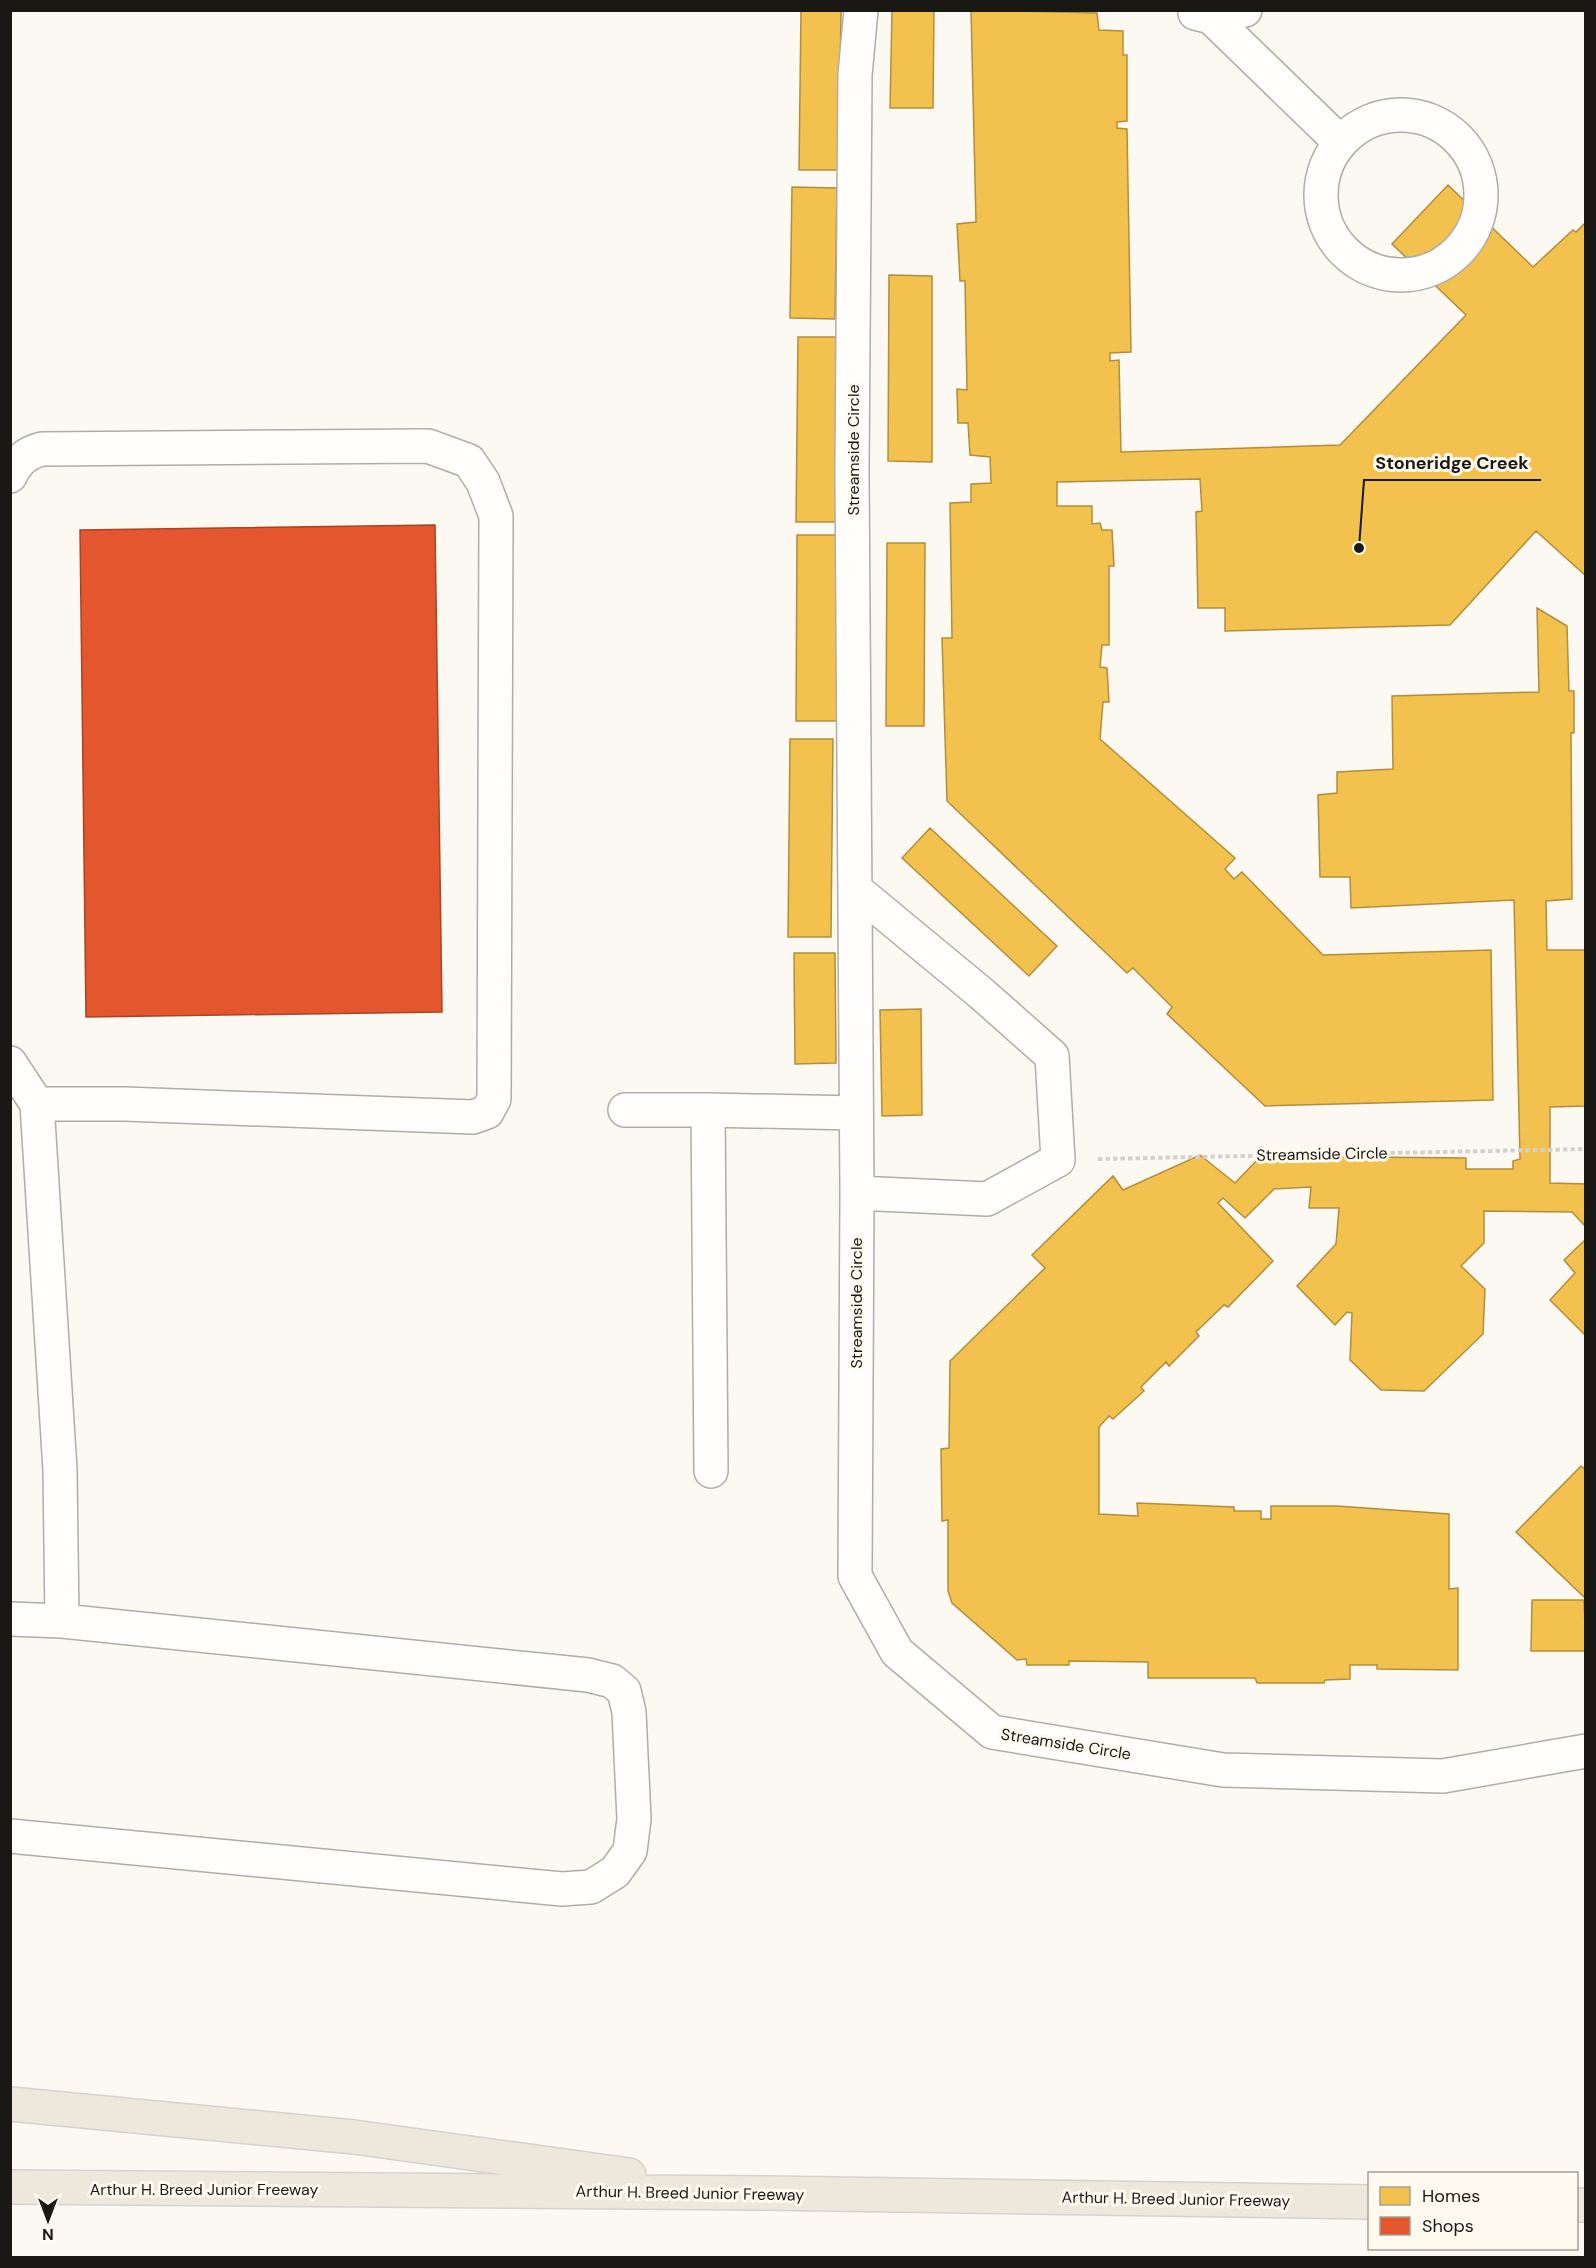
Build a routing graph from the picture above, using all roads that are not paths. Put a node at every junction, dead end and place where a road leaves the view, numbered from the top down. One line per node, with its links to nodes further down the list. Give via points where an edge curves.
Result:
1 (861, 10): 6 (street, Streamside Circle, via 855,75 852,472)
2 (1245, 10): 3 (street)
3 (1202, 13): 4 (street)
4 (1340, 142): 4 (street, via 1326,166 1320,193 1324,220 1337,245 1358,263 1383,274 1411,275 1437,267 1460,250 1474,230 1481,205 1480,180 1472,155 1455,136 1434,121 1400,115 1383,116 1360,126)
5 (10, 476): 8 (street, via 28,453 42,449 428,446 469,461 483,482 496,516 494,1099 487,1112 473,1117)
6 (855, 889): 11 (street, Streamside Circle); 12 (street, via 1052,1056 1058,1160 987,1199)
7 (10, 1063): 8 (street)
8 (37, 1104): 15 (street, via 60,1470)
9 (625, 1110): 10 (street)
10 (708, 1110): 11 (street); 13 (street)
11 (856, 1113): 12 (street, Streamside Circle)
12 (857, 1193): 16 (street, Streamside Circle, via 855,1576 897,1652 993,1732 1223,1770 1443,1776)
13 (711, 1471)
14 (10, 1619): 15 (street)
15 (63, 1621): 17 (street, via 612,1680 624,1691 629,1712 634,1819 630,1851 615,1872 591,1887 562,1889)
16 (1586, 1751)
17 (10, 1836)
18 (10, 2104): 20 (highway, via 354,2137)
19 (10, 2187): 20 (highway, Arthur H. Breed Junior Freeway)
20 (765, 2193): 21 (highway, Arthur H. Breed Junior Freeway)
21 (1368, 2202)

